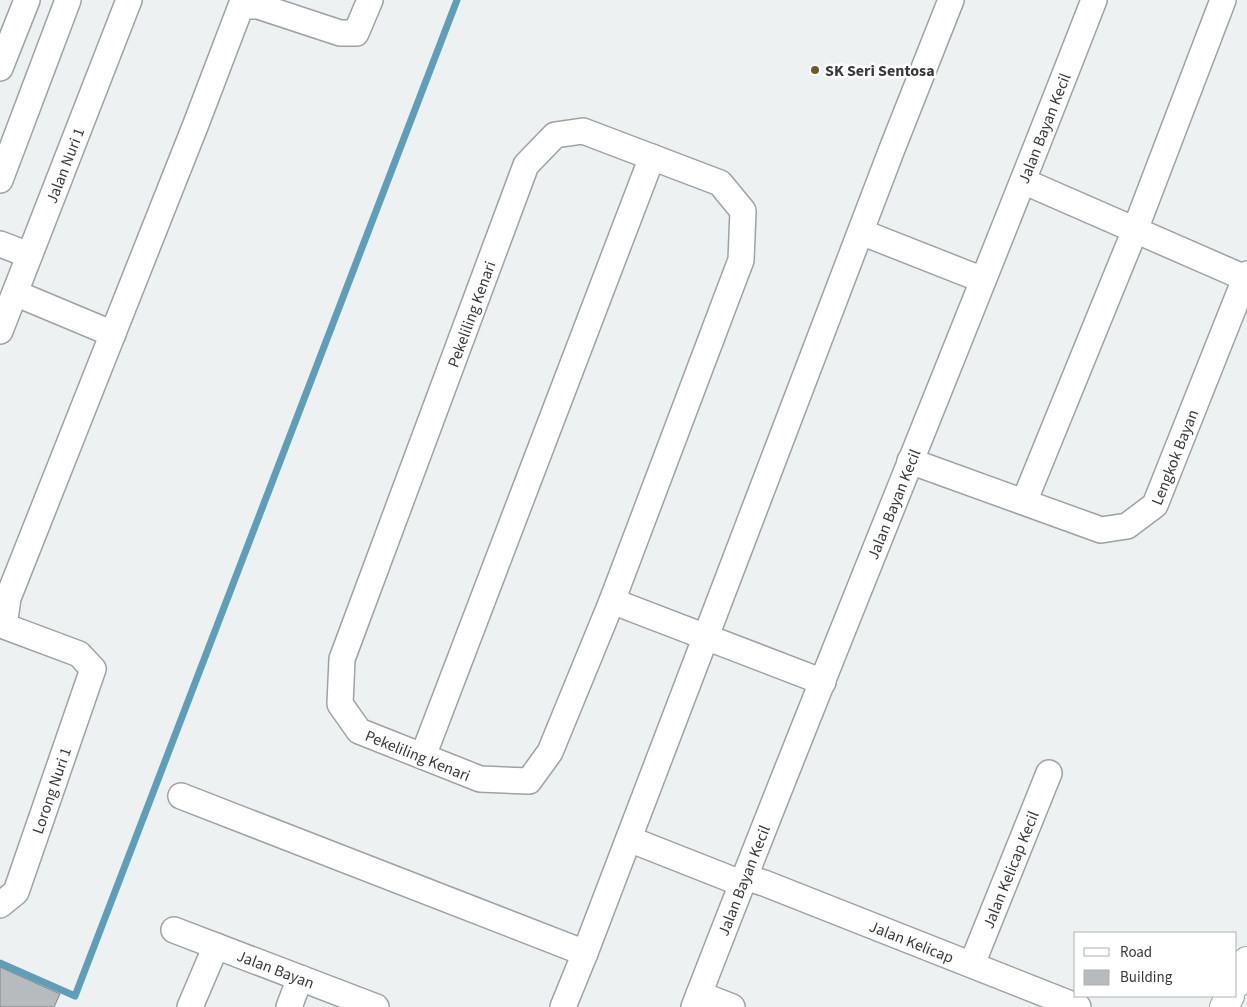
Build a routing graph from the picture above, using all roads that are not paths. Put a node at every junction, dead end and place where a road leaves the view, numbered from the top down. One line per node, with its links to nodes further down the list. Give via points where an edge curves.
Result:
1 (27, 0): 9 (street)
2 (68, 0): 11 (street)
3 (129, 0): 16 (street, Jalan Nuri 1)
4 (370, 0): 8 (street, via 356,33 340,34 258,6)
5 (951, 0): 14 (street)
6 (1094, 0): 12 (street, Jalan Bayan Kecil)
7 (1223, 0): 13 (street)
8 (235, 2): 21 (street, via 196,124)
9 (0, 68)
10 (652, 157): 24 (street, Pekeliling Kenari, via 720,183 743,211 741,260); 28 (street); 28 (street, Pekeliling Kenari, via 583,131 555,135 526,165 342,659 340,704 359,731)
11 (0, 180)
12 (1023, 182): 13 (street); 18 (street, Jalan Bayan Kecil)
13 (1135, 230): 17 (street); 23 (street)
14 (860, 232): 18 (street); 26 (street)
15 (0, 244): 16 (street)
16 (29, 255): 19 (street, Jalan Nuri 1)
17 (1246, 276): 23 (street, Lengkok Bayan, via 1155,505 1127,526 1101,530)
18 (983, 280): 22 (street, Jalan Bayan Kecil)
19 (14, 293): 20 (street, Jalan Nuri 1); 21 (street)
20 (0, 331)
21 (113, 334): 25 (street, via 8,598)
22 (910, 461): 23 (street, Lengkok Bayan); 27 (street, Jalan Bayan Kecil)
23 (1024, 502)
24 (612, 601): 26 (street); 28 (street, Pekeliling Kenari, via 550,752 529,781 480,779)
25 (1, 629): 33 (street, Lorong Nuri 1, via 79,654 92,670 16,892)
26 (706, 637): 27 (street); 31 (street)
27 (823, 682): 32 (street, Jalan Bayan Kecil)
28 (423, 756)
29 (1049, 773): 38 (street, Jalan Kelicap Kecil)
30 (181, 796): 36 (street)
31 (629, 839): 32 (street, Jalan Kelicap, via 732,880); 36 (street)
32 (744, 880): 38 (street, Jalan Kelicap, via 764,883); 41 (street, Jalan Bayan Kecil)
33 (0, 905)
34 (174, 930): 35 (street, Jalan Bayan)
35 (216, 946): 39 (street, Jalan Bayan); 43 (street)
36 (585, 953): 46 (street)
37 (1247, 961): 40 (main road)
38 (972, 964): 42 (street, Jalan Kelicap)
39 (300, 978): 44 (street); 45 (street, Jalan Bayan)
40 (1237, 982)
41 (697, 1000): 47 (street)
42 (1069, 1005)
43 (190, 1007)
44 (289, 1007)
45 (376, 1007)
46 (563, 1007)
47 (732, 1007)

